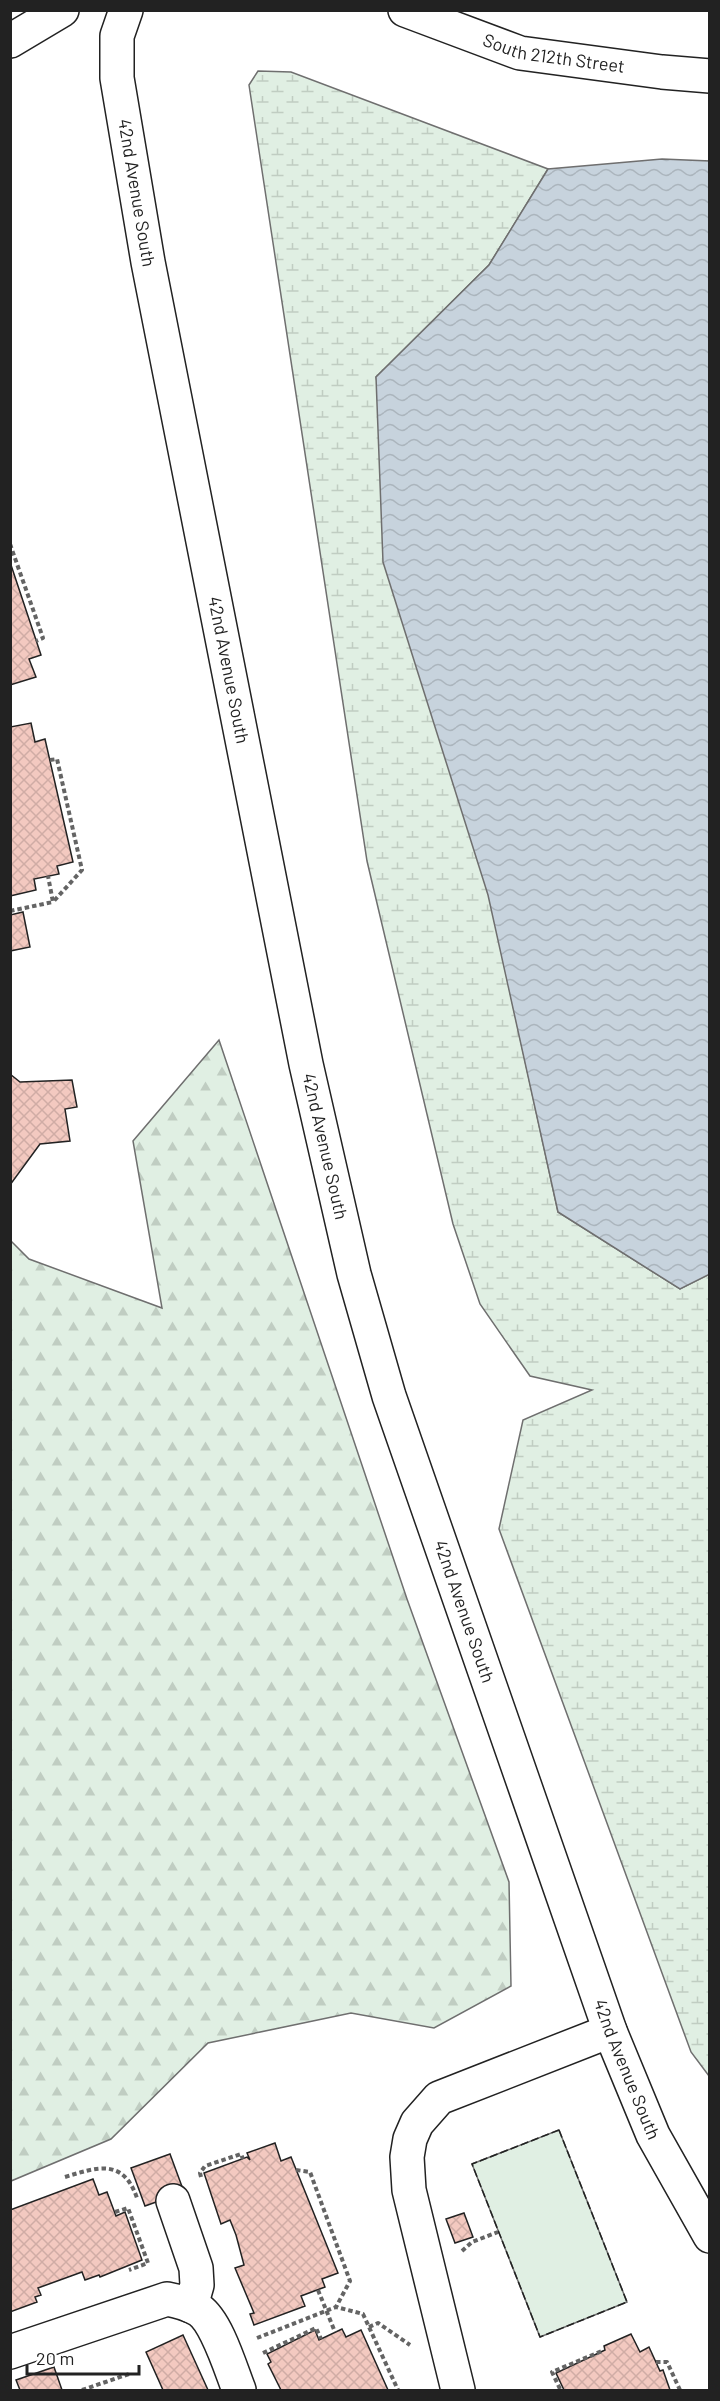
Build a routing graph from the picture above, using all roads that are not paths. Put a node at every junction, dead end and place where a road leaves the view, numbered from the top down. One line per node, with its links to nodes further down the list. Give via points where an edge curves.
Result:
1 (63, 10): 4 (street)
2 (126, 10): 6 (street, 42nd Avenue South, via 117,36 122,117 180,431 332,1184 389,1396)
3 (405, 10): 5 (street, South 212th Street, via 520,53)
4 (10, 41)
5 (710, 76)
6 (610, 2031): 8 (street, 42nd Avenue South, via 653,2135); 12 (street, via 440,2098 417,2123 410,2139 409,2190)
7 (173, 2201): 9 (street, via 196,2268 197,2285)
8 (710, 2236)
9 (191, 2306): 10 (street, via 167,2299); 11 (street, via 201,2311 213,2328)
10 (10, 2352)
11 (239, 2391)
12 (458, 2391)

